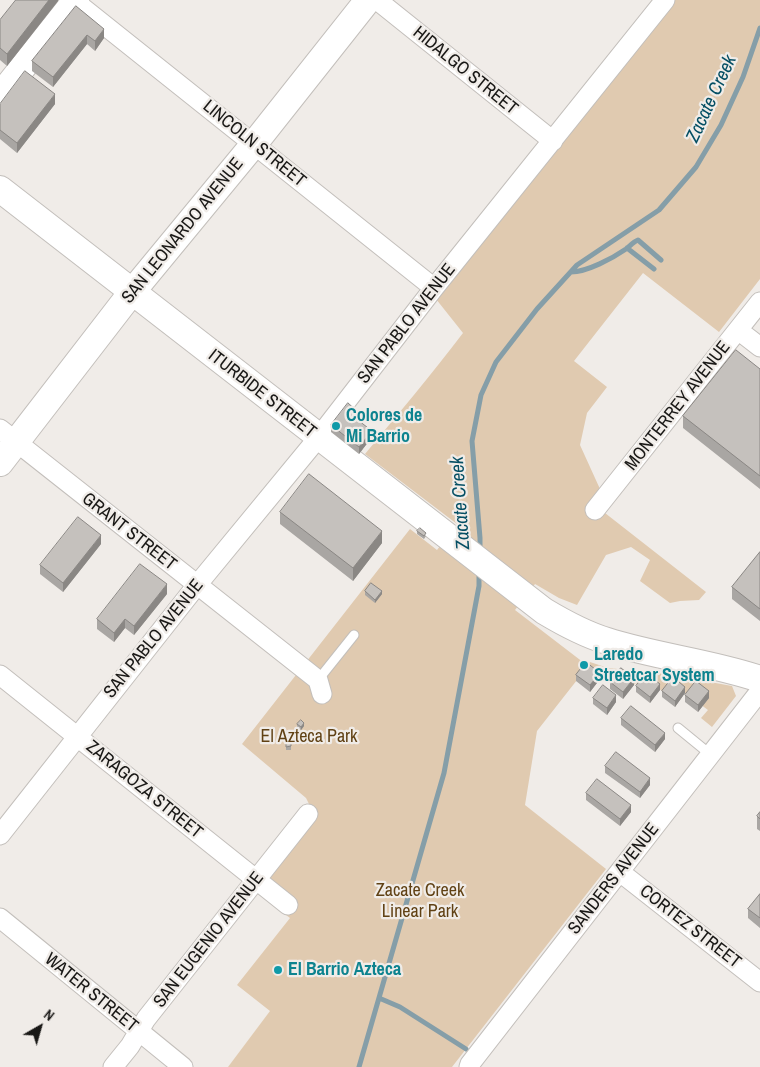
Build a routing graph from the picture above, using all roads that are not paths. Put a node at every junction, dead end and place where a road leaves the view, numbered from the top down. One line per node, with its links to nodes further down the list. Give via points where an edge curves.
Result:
1 (75, 0): 5 (street); 7 (street, LINCOLN STREET)
2 (368, 0): 7 (street, SAN LEONARDO AVENUE)
3 (377, 0): 6 (street, HIDALGO STREET)
4 (665, 0): 6 (street, SAN PABLO AVENUE)
5 (0, 96)
6 (553, 141): 9 (street, SAN PABLO AVENUE)
7 (254, 144): 9 (street, LINCOLN STREET); 10 (street, SAN LEONARDO AVENUE)
8 (0, 189): 10 (street, ITURBIDE STREET)
9 (434, 288): 15 (street, SAN PABLO AVENUE)
10 (132, 292): 14 (street, SAN LEONARDO AVENUE); 15 (street, ITURBIDE STREET)
11 (760, 302): 12 (street, MONTERREY AVENUE)
12 (738, 330): 13 (street); 17 (street, MONTERREY AVENUE)
13 (760, 347)
14 (8, 436): 16 (street, SAN LEONARDO AVENUE); 18 (street, GRANT STREET)
15 (318, 438): 18 (street, SAN PABLO AVENUE); 21 (street, ITURBIDE STREET, via 525,597 563,622 606,641)
16 (0, 463)
17 (595, 510)
18 (197, 584): 22 (street, GRANT STREET); 25 (street, SAN PABLO AVENUE)
19 (354, 635): 22 (lane)
20 (0, 675): 25 (street, ZARAGOZA STREET)
21 (760, 679)
22 (320, 687)
23 (760, 691): 26 (street, SANDERS AVENUE)
24 (678, 728): 26 (lane)
25 (76, 736): 28 (street, SAN PABLO AVENUE); 30 (street, ZARAGOZA STREET)
26 (711, 755): 29 (street, SANDERS AVENUE)
27 (308, 814): 30 (street, SAN EUGENIO AVENUE)
28 (0, 835)
29 (620, 872): 33 (street, CORTEZ STREET); 37 (street, SANDERS AVENUE)
30 (257, 880): 31 (street, ZARAGOZA STREET); 34 (street, SAN EUGENIO AVENUE)
31 (288, 905)
32 (0, 918): 34 (street, WATER STREET)
33 (760, 982)
34 (138, 1032): 35 (street, SAN EUGENIO AVENUE); 36 (street, WATER STREET)
35 (113, 1067)
36 (183, 1067)
37 (469, 1067)

